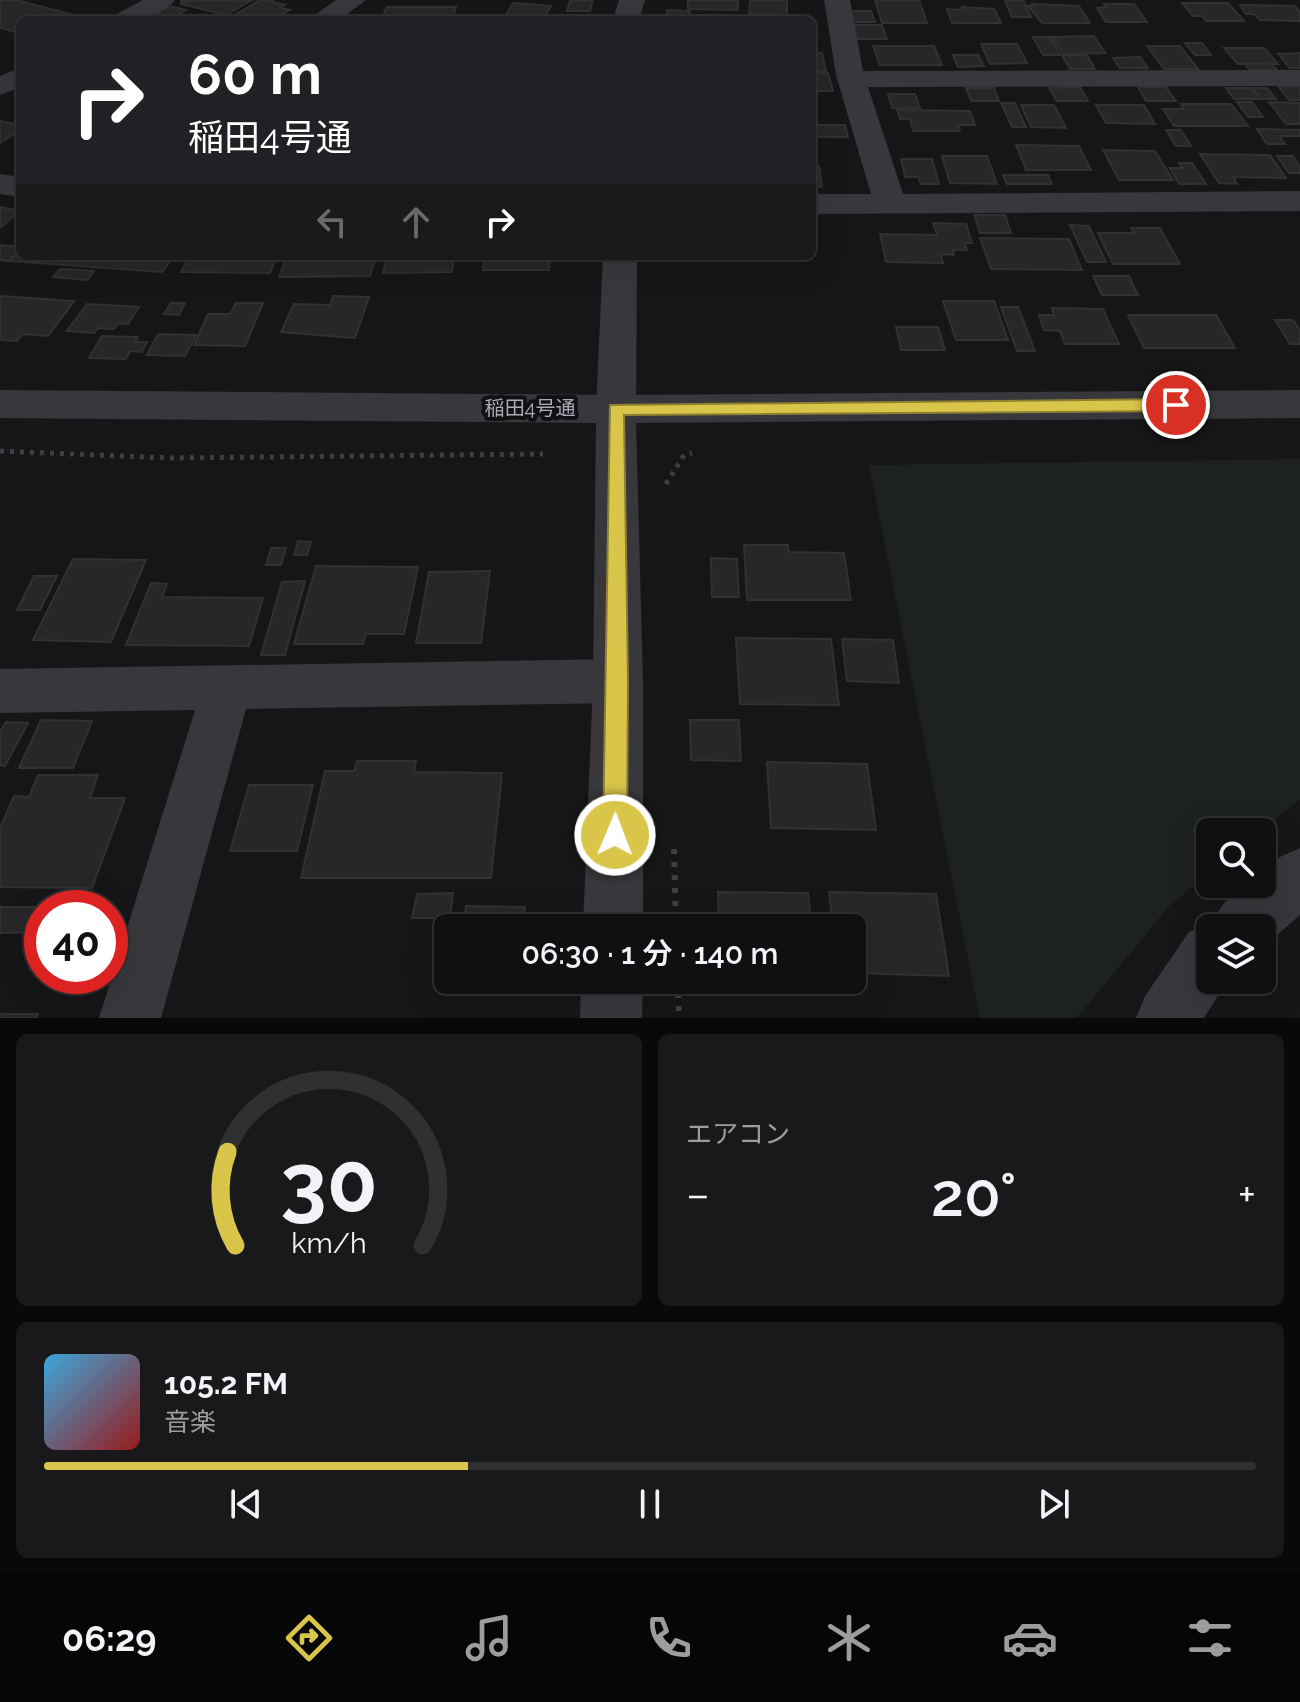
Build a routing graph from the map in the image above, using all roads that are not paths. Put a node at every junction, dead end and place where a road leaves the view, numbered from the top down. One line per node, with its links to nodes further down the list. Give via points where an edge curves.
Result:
1 (162, 0): 4 (street)
2 (353, 0): 5 (street)
3 (837, 0): 7 (street)
4 (132, 16)
5 (327, 16)
6 (1300, 78): 7 (street)
7 (854, 79): 10 (street)
8 (1300, 201): 10 (street)
9 (816, 204): 10 (street)
10 (890, 204)
11 (620, 260): 14 (street)
12 (0, 404): 14 (street, 稲田4号通)
13 (1300, 404): 14 (street, 稲田4号通)
14 (616, 431): 15 (street)
15 (618, 681): 16 (street); 19 (street)
16 (227, 687): 17 (street); 23 (street)
17 (0, 691)
18 (1300, 877): 20 (street)
19 (613, 914)
20 (1256, 914)
21 (1196, 974): 25 (street)
22 (612, 994): 24 (street)
23 (130, 1018)
24 (611, 1018)
25 (1167, 1018)

